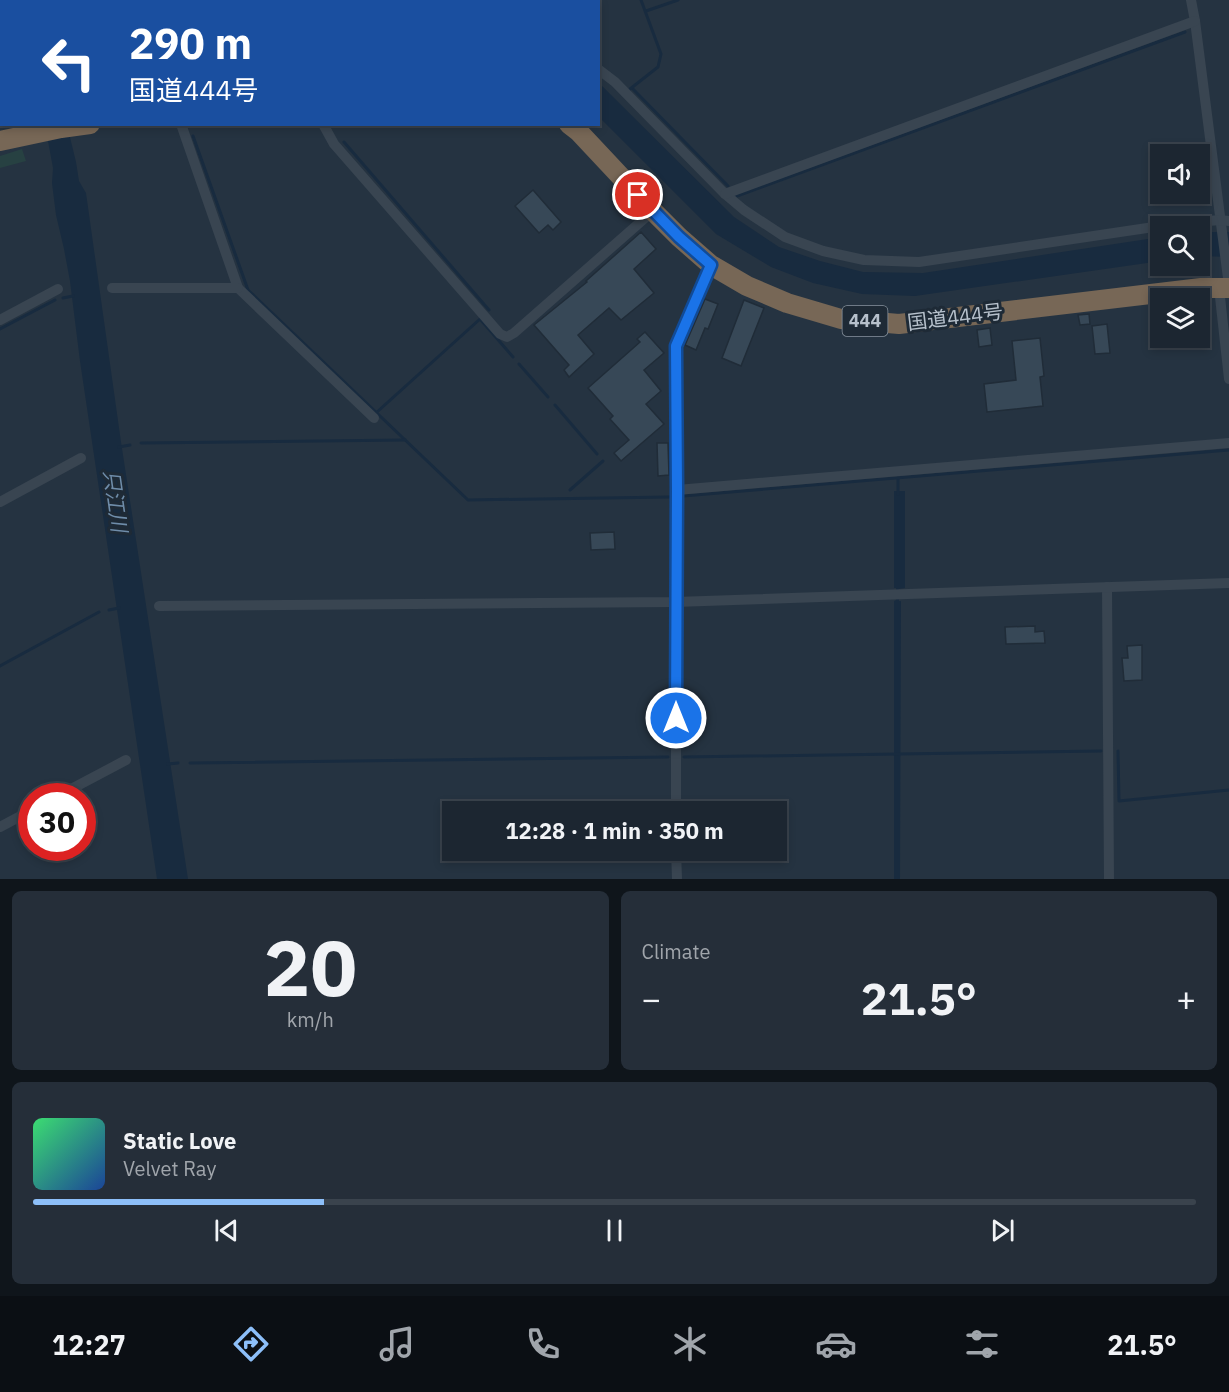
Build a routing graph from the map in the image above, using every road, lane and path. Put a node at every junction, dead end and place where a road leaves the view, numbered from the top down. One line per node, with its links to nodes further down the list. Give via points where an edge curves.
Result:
1 (1191, 0): 2 (street)
2 (1195, 21): 10 (street); 12 (street)
3 (600, 71): 10 (street)
4 (67, 126): 8 (highway)
5 (181, 126): 16 (street)
6 (324, 126): 11 (street, via 334,144 500,334 507,337)
7 (572, 126): 11 (highway, 国道444号 / 444)
8 (22, 130): 9 (highway)
9 (0, 141)
10 (725, 194): 12 (street, via 785,237 864,260 919,262 1173,224)
11 (653, 211): 13 (highway, 国道444号 / 444)
12 (1223, 221): 14 (street)
13 (711, 265): 14 (highway, 国道444号 / 444, via 787,303 841,319 898,324); 23 (street, via 676,346)
14 (1226, 287): 19 (street)
15 (112, 288): 16 (street)
16 (238, 288): 20 (street)
17 (58, 289): 18 (street)
18 (0, 320)
19 (1229, 379)
20 (374, 418)
21 (1229, 443): 23 (street)
22 (81, 458): 24 (street)
23 (677, 490): 27 (street)
24 (0, 502)
25 (1229, 583): 26 (street)
26 (1107, 587): 27 (street); 36 (street)
27 (675, 602): 28 (street); 31 (street)
28 (159, 606)
29 (126, 760): 30 (street)
30 (83, 783)
31 (676, 801)
32 (18, 817): 33 (street)
33 (0, 827)
34 (676, 861): 35 (street)
35 (676, 879)
36 (1109, 879)

